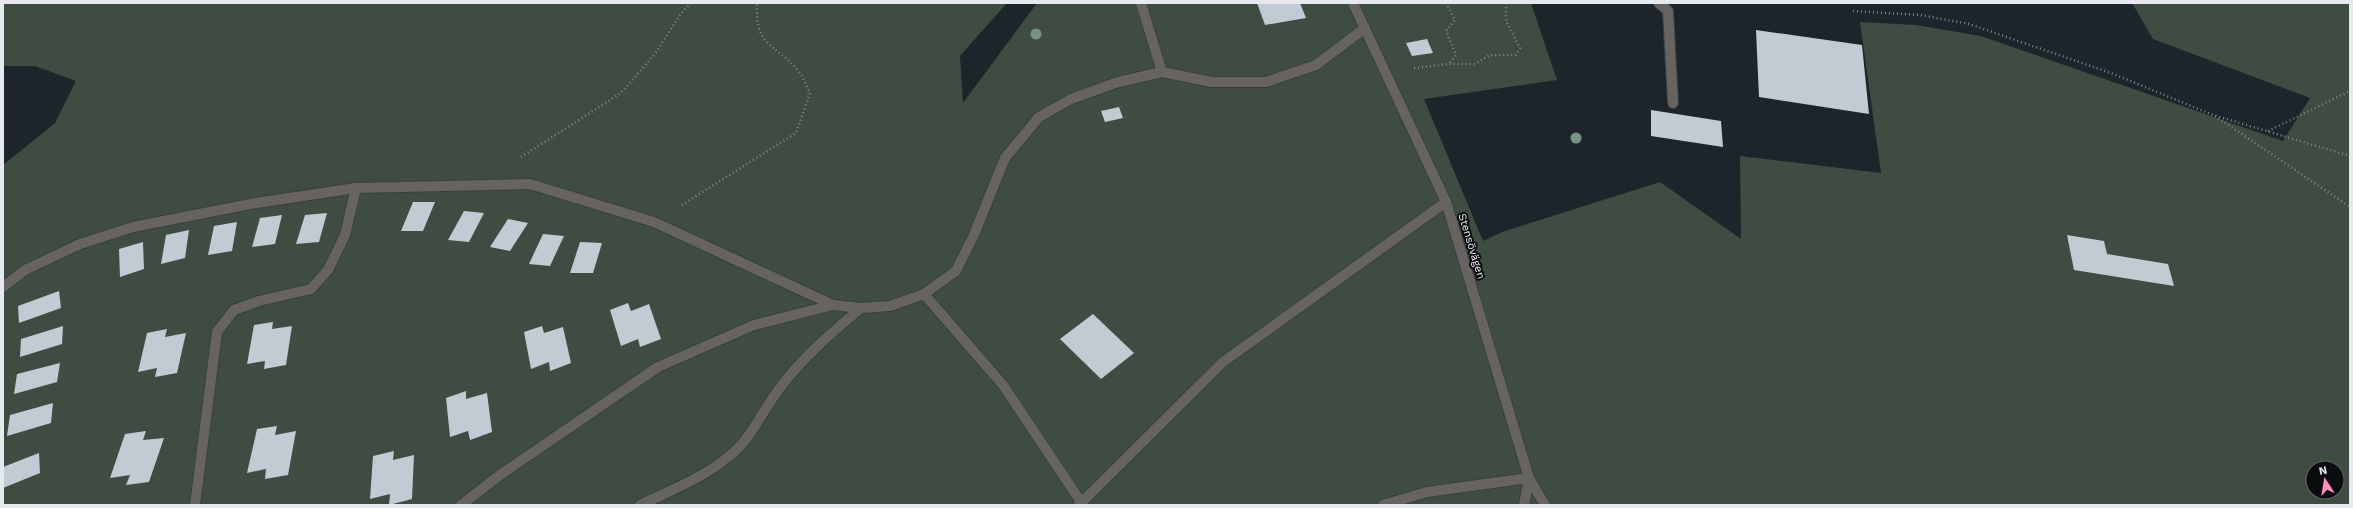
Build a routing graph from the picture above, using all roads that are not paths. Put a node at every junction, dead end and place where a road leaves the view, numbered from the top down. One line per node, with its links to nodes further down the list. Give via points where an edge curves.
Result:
1 (1141, 3): 5 (street)
2 (1353, 3): 4 (street, Stensövägen)
3 (1659, 3): 6 (street, via 1668,11)
4 (1365, 28): 5 (street, via 1316,65 1266,82 1212,82); 8 (street, Stensövägen)
5 (1162, 72): 10 (street, via 1118,82 1071,99 1039,117 1005,158 974,237 956,272)
6 (1673, 103)
7 (356, 188): 9 (street, via 256,203 133,227 80,244 25,270); 11 (street, via 530,184 654,222); 15 (street, via 345,235 328,270 311,290 259,301 234,310 217,332)
8 (1446, 202): 13 (street, Stensövägen); 14 (street, via 1223,362)
9 (3, 287)
10 (924, 294): 12 (street, via 890,306); 14 (street, via 1003,385)
11 (833, 305): 12 (street); 16 (street, via 754,325 658,367)
12 (861, 308): 17 (street, via 807,354 729,457 684,484)
13 (1529, 478): 18 (street, via 1427,492); 19 (street); 20 (street, Stensövägen)
14 (1080, 504)
15 (195, 505)
16 (461, 505)
17 (640, 505)
18 (1383, 505)
19 (1524, 505)
20 (1546, 505)

